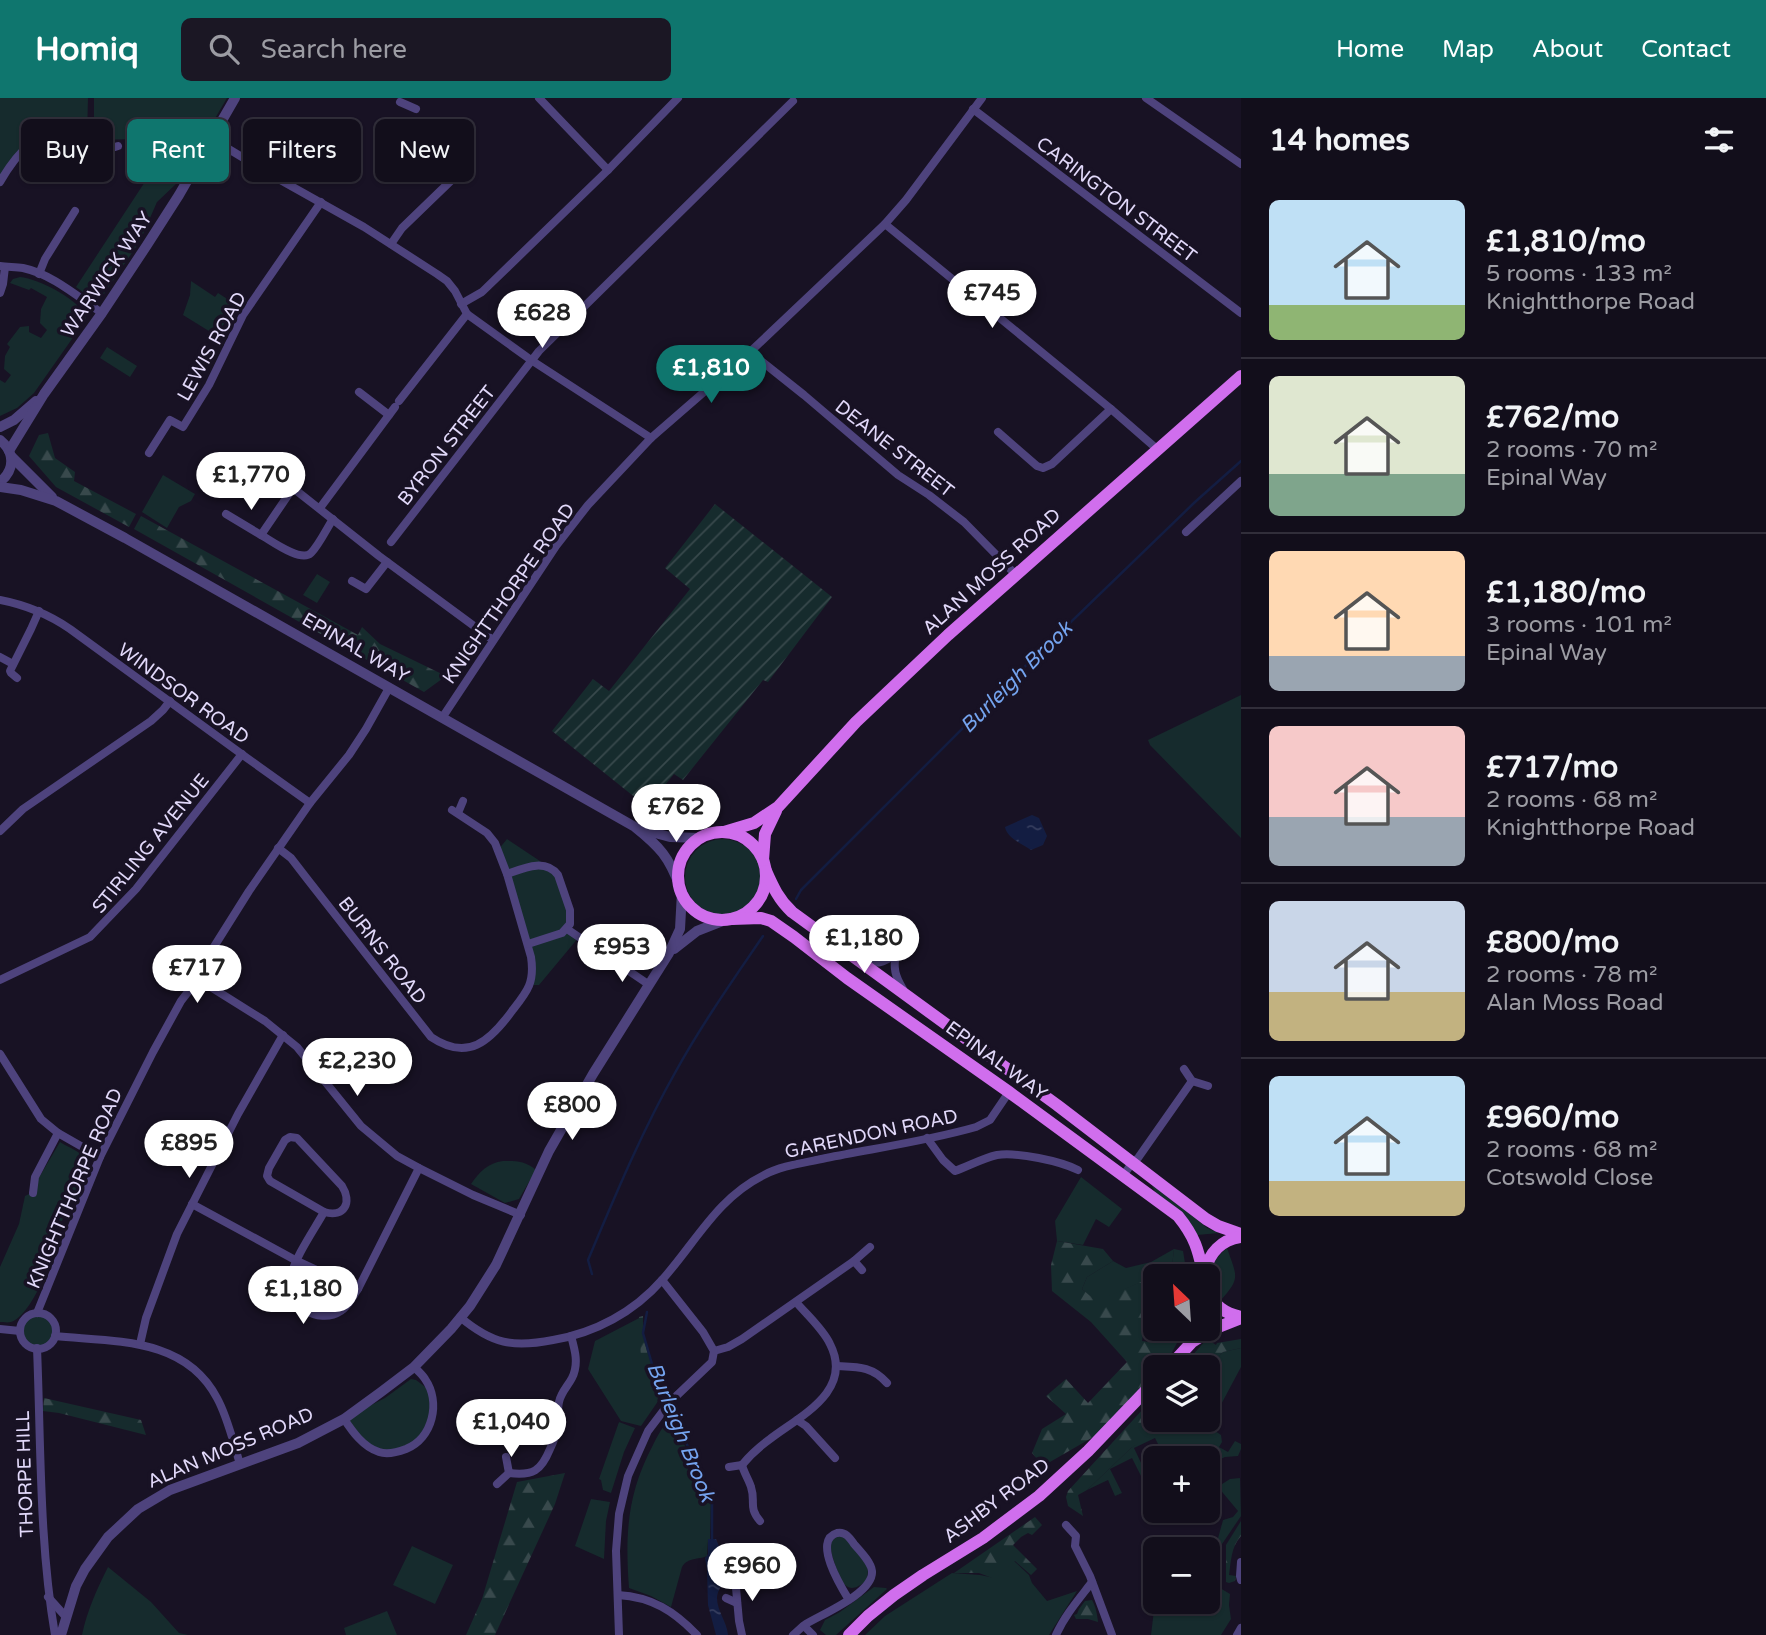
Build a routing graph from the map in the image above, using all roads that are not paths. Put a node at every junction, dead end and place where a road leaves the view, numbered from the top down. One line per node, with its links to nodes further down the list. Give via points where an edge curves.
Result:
1 (235, 98): 10 (street, WARWICK WAY)
2 (539, 98): 14 (street)
3 (678, 98): 14 (street)
4 (982, 98): 9 (street, KNIGHTTHORPE ROAD)
5 (1146, 98): 13 (street)
6 (398, 99): 8 (street)
7 (793, 101): 30 (street, BYRON STREET)
8 (416, 109)
9 (974, 109): 20 (street, KNIGHTTHORPE ROAD); 27 (street, CARINGTON STREET)
10 (223, 119)
11 (118, 146): 15 (street, via 108,150 52,141 29,145)
12 (229, 149): 18 (street)
13 (1241, 164)
14 (608, 170): 25 (street, via 482,292)
15 (0, 182)
16 (186, 182): 26 (street, WARWICK WAY)
17 (450, 182): 21 (street)
18 (321, 202): 21 (street); 42 (street, LEWIS ROAD, via 243,315 183,427 170,420)
19 (75, 211): 23 (street)
20 (886, 224): 29 (street, KNIGHTTHORPE ROAD); 34 (street)
21 (391, 244): 25 (street, via 447,281)
22 (2, 267): 23 (street); 24 (street)
23 (39, 274): 26 (street)
24 (0, 293)
25 (461, 304): 28 (street)
26 (102, 313): 33 (street, WARWICK WAY)
27 (1241, 313)
28 (467, 314): 30 (street); 35 (street)
29 (750, 352): 38 (street, KNIGHTTHORPE ROAD); 55 (street, DEANE STREET, via 898,475 964,522)
30 (531, 360): 38 (street); 53 (street, BYRON STREET)
31 (1241, 376): 40 (main road, ALAN MOSS ROAD)
32 (359, 392): 35 (street)
33 (44, 394): 36 (street, WARWICK WAY); 41 (street, WARWICK WAY)
34 (1111, 409): 37 (street, via 1048,467 1037,466); 40 (street)
35 (389, 415): 48 (street)
36 (0, 427)
37 (998, 432)
38 (651, 438): 59 (street, KNIGHTTHORPE ROAD, via 572,526)
39 (0, 440): 41 (street, EPINAL WAY)
40 (1157, 449): 55 (main road, ALAN MOSS ROAD)
41 (10, 453): 44 (street, WARWICK WAY, via 10,471); 47 (street, EPINAL WAY)
42 (149, 453)
43 (253, 483): 46 (street, via 277,470)
44 (0, 484): 47 (street, EPINAL WAY)
45 (1240, 484): 51 (street)
46 (293, 488): 48 (street); 52 (street)
47 (56, 501): 63 (street, EPINAL WAY)
48 (320, 508): 50 (street)
49 (226, 514): 52 (street)
50 (332, 519): 52 (street, via 311,554 304,556); 54 (street)
51 (1186, 532)
52 (261, 535)
53 (391, 542)
54 (387, 562): 56 (street, via 366,589); 59 (street)
55 (1016, 575): 69 (main road, ALAN MOSS ROAD, via 856,722)
56 (352, 581)
57 (0, 600): 58 (street, WINDSOR ROAD)
58 (38, 611): 61 (street); 64 (street, WINDSOR ROAD)
59 (493, 640): 65 (street, KNIGHTTHORPE ROAD)
60 (0, 657): 61 (street)
61 (10, 670): 62 (street)
62 (17, 678)
63 (388, 688): 65 (street, EPINAL WAY); 68 (street, KNIGHTTHORPE ROAD, via 349,755)
64 (170, 701): 66 (street, WINDSOR ROAD); 71 (street, via 150,721 23,809)
65 (442, 718): 70 (street, EPINAL WAY)
66 (242, 754): 68 (street, WINDSOR ROAD); 84 (street, STIRLING AVENUE, via 136,889 90,937)
67 (463, 801): 76 (street, BURNS ROAD, via 455,811 491,837)
68 (310, 803): 74 (street, KNIGHTTHORPE ROAD)
69 (778, 807): 72 (main road, ALAN MOSS ROAD, via 754,822); 75 (main road, ALAN MOSS ROAD, via 765,834)
70 (635, 827): 73 (street, EPINAL WAY, via 670,837); 77 (street, EPINAL WAY, via 668,859)
71 (0, 831)
72 (724, 832): 73 (main road); 75 (main road, via 749,841)
73 (701, 838): 77 (main road, via 681,862)
74 (278, 848): 81 (street, BURNS ROAD, via 431,1037 449,1047 475,1046 503,1024 530,985 533,970); 83 (street, KNIGHTTHORPE ROAD)
75 (764, 867): 78 (main road, via 760,900 752,910); 80 (main road, EPINAL WAY, via 782,903)
76 (507, 874): 79 (street, via 535,865 555,871 570,910); 81 (street, BURNS ROAD)
77 (681, 890): 78 (main road, via 700,914); 82 (street, ALAN MOSS ROAD, via 680,929)
78 (729, 919): 82 (street, ALAN MOSS ROAD, via 697,931); 93 (main road, EPINAL WAY, via 771,921)
79 (567, 929): 81 (street); 85 (street)
80 (829, 940): 86 (main road, EPINAL WAY); 86 (street, via 871,962 897,954 894,969)
81 (528, 944)
82 (669, 953): 85 (street, ALAN MOSS ROAD)
83 (198, 979): 87 (street); 96 (street, KNIGHTTHORPE ROAD, via 181,1001)
84 (0, 980)
85 (648, 984): 104 (street, ALAN MOSS ROAD, via 549,1151)
86 (906, 995): 90 (main road, EPINAL WAY)
87 (283, 1035): 98 (street, via 310,1061 361,1126); 102 (street)
88 (0, 1054): 94 (street, via 41,1119)
89 (1184, 1069): 91 (street)
90 (1020, 1077): 93 (main road); 97 (main road, EPINAL WAY)
91 (1192, 1081): 92 (street); 97 (street)
92 (1208, 1086)
93 (1009, 1091): 95 (street, GARENDON ROAD, via 983,1125); 100 (main road, EPINAL WAY)
94 (58, 1133): 96 (street); 101 (street, via 35,1177)
95 (927, 1138): 99 (street, via 956,1171 998,1155 1026,1156); 112 (street, GARENDON ROAD, via 783,1167 762,1176 724,1203)
96 (100, 1157): 116 (street, KNIGHTTHORPE ROAD)
97 (1132, 1163): 100 (street); 105 (main road, EPINAL WAY, via 1206,1219)
98 (419, 1168): 104 (street); 113 (street)
99 (1078, 1170)
100 (1123, 1176): 109 (main road, EPINAL WAY, via 1178,1216 1197,1244)
101 (33, 1193)
102 (192, 1204): 107 (street); 124 (street, via 177,1234)
103 (324, 1212): 103 (street, via 267,1176 290,1137 297,1138 346,1192 340,1213); 107 (street)
104 (521, 1215): 118 (street, ALAN MOSS ROAD, via 496,1265)
105 (1241, 1236): 110 (main road, via 1217,1248)
106 (870, 1247): 108 (street)
107 (297, 1261): 113 (street); 113 (street, via 290,1288 301,1308 312,1314 340,1312)
108 (854, 1261): 111 (street); 114 (street)
109 (1201, 1264)
110 (1207, 1264)
111 (862, 1270)
112 (662, 1280): 122 (street, GARENDON ROAD, via 626,1311); 126 (street)
113 (358, 1289)
114 (796, 1302): 126 (street, via 728,1347); 128 (street, via 830,1342)
115 (1220, 1308): 117 (main road)
116 (37, 1313): 120 (street, via 26,1318); 121 (street, via 52,1320)
117 (1241, 1317): 123 (main road)
118 (460, 1318): 122 (street, GARENDON ROAD, via 513,1345); 129 (street, ALAN MOSS ROAD)
119 (0, 1329): 120 (street)
120 (20, 1331): 125 (street, via 26,1343)
121 (55, 1336): 124 (street); 125 (street, via 49,1345)
122 (571, 1336): 139 (street, via 576,1366 559,1399 557,1428 546,1459 530,1474)
123 (1192, 1342): 127 (main road)
124 (140, 1344): 136 (street, via 174,1355 201,1375 219,1401)
125 (37, 1348): 150 (street, THORPE HILL)
126 (714, 1351): 149 (street, via 712,1363 668,1404 636,1456 619,1514)
127 (1180, 1355)
128 (836, 1366): 130 (street, via 883,1373); 133 (street, via 834,1382 824,1398)
129 (414, 1367): 132 (street, ALAN MOSS ROAD); 132 (street, ALAN MOSS ROAD, via 425,1378 433,1409 423,1437 411,1447 396,1453 379,1452 366,1445)
130 (887, 1383)
131 (1143, 1393): 164 (main road, ASHBY ROAD, via 1039,1496 894,1595)
132 (344, 1419): 136 (street, ALAN MOSS ROAD, via 298,1443)
133 (797, 1420): 134 (street); 137 (street)
134 (828, 1456)
135 (506, 1457): 139 (street)
136 (240, 1464): 154 (street, ALAN MOSS ROAD, via 170,1490 138,1509 108,1536 85,1569)
137 (742, 1465): 138 (street); 141 (street, via 751,1487)
138 (729, 1466)
139 (509, 1473): 140 (street)
140 (497, 1484)
141 (754, 1514): 142 (street); 143 (street)
142 (746, 1520)
143 (760, 1521)
144 (1066, 1525): 148 (street, via 1076,1536 1075,1546)
145 (1241, 1562): 147 (street)
146 (735, 1577): 153 (street)
147 (1241, 1580)
148 (1092, 1582): 165 (street); 166 (street)
149 (618, 1595): 159 (street); 160 (street, via 659,1605)
150 (48, 1597): 154 (street); 157 (street, THORPE HILL)
151 (726, 1598): 153 (street)
152 (849, 1600): 152 (street, via 827,1550 827,1542 838,1533 850,1537 871,1569 870,1583); 155 (street)
153 (737, 1603): 161 (street)
154 (66, 1617): 158 (street)
155 (804, 1626): 162 (street); 163 (street)
156 (1241, 1628): 167 (street)
157 (54, 1635)
158 (61, 1635)
159 (619, 1635)
160 (697, 1635)
161 (742, 1635)
162 (793, 1635)
163 (813, 1635)
164 (849, 1635)
165 (1056, 1635)
166 (1112, 1635)
167 (1237, 1635)

